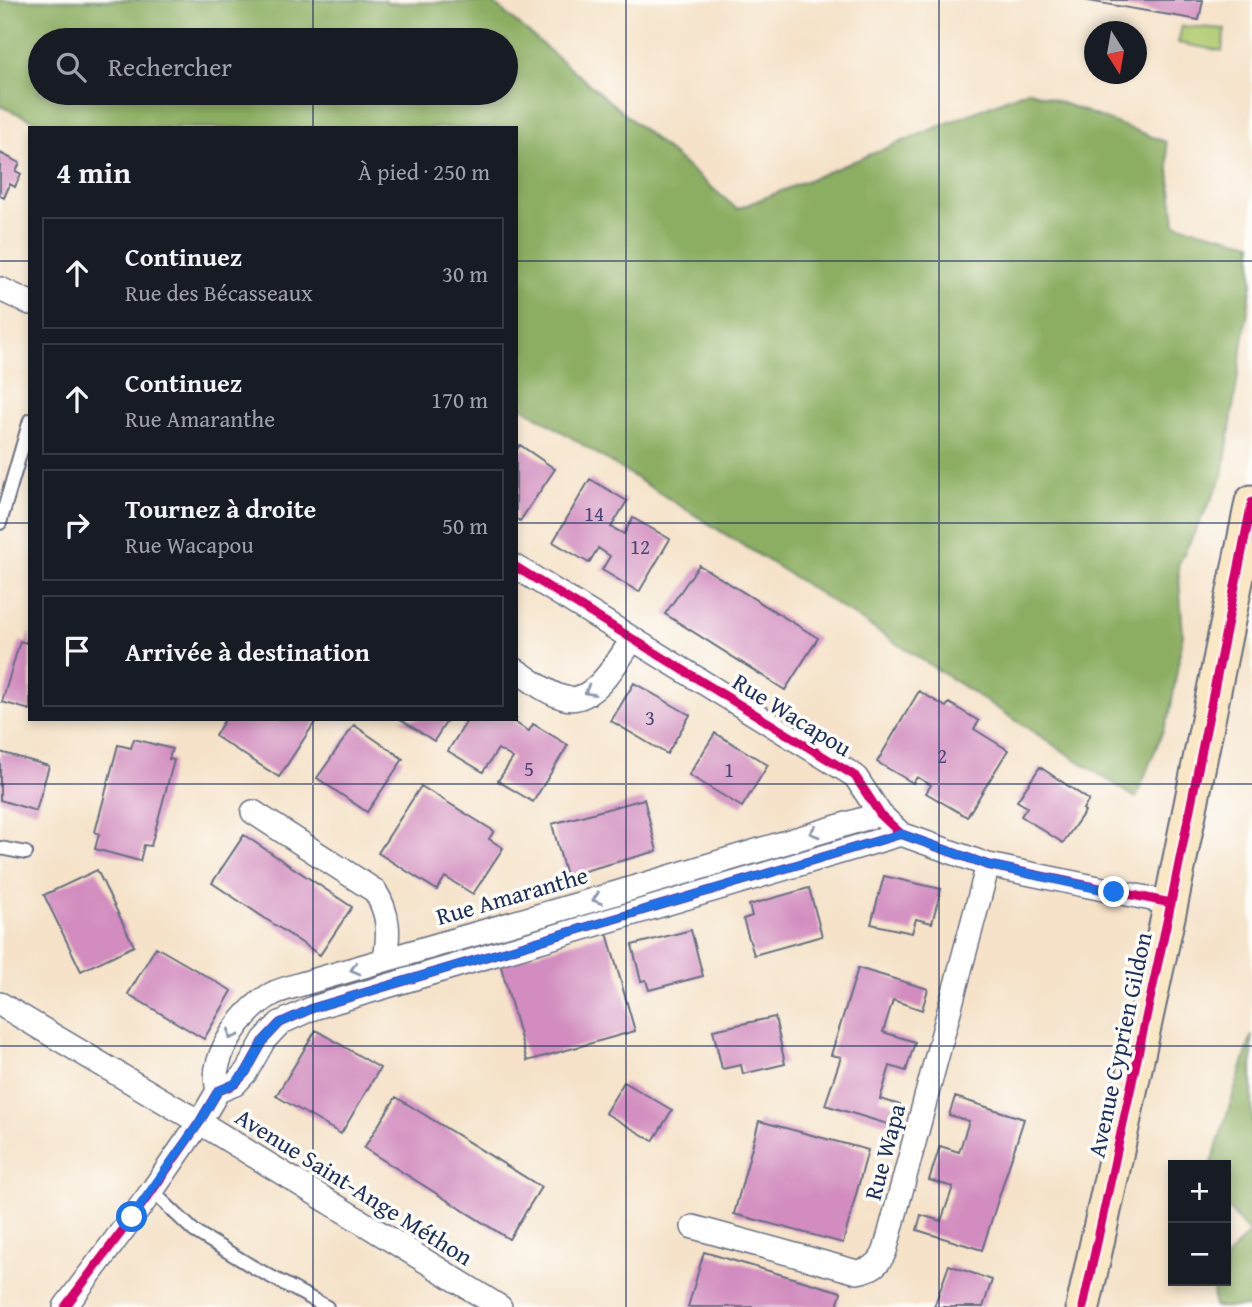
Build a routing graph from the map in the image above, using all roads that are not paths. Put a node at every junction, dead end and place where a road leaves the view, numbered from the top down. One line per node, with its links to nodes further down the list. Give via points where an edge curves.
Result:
1 (0, 289): 2 (street)
2 (28, 302)
3 (28, 427): 5 (lane)
4 (1252, 502): 17 (street, Avenue Cyprien Gildon)
5 (0, 523)
6 (518, 568): 7 (street, Rue Wacapou)
7 (632, 640): 8 (street, one-way to 8, via 599,686 576,699 564,698); 10 (street, Rue Wacapou, via 855,776)
8 (518, 671)
9 (253, 812): 18 (street, via 375,891 387,922)
10 (880, 814): 11 (street, Rue Wacapou); 14 (street, Rue Amaranthe, one-way to 14)
11 (901, 834): 15 (street, Rue Wacapou); 16 (street, Rue Amaranthe)
12 (0, 848): 13 (lane)
13 (26, 853)
14 (712, 863): 16 (street); 18 (street, Rue Amaranthe, one-way to 18)
15 (988, 865): 17 (street, Rue Wacapou); 23 (street, Rue Wapa, via 881,1260 869,1270 857,1272)
16 (720, 888): 20 (street, Rue Amaranthe, via 313,1008 280,1023 246,1072)
17 (1171, 903): 27 (street, Avenue Cyprien Gildon)
18 (385, 960): 20 (street, Rue Amaranthe, one-way to 20, via 274,993 254,1006 224,1049 218,1064)
19 (0, 1004): 21 (street, Avenue Saint-Ange Méthon)
20 (218, 1091): 21 (street, Rue Amaranthe)
21 (199, 1123): 22 (street, Rue Amaranthe); 24 (street, Avenue Saint-Ange Méthon)
22 (152, 1191): 25 (street, Rue Amaranthe); 26 (lane, via 194,1231)
23 (693, 1227)
24 (489, 1305)
25 (65, 1307)
26 (327, 1307)
27 (1083, 1307)

